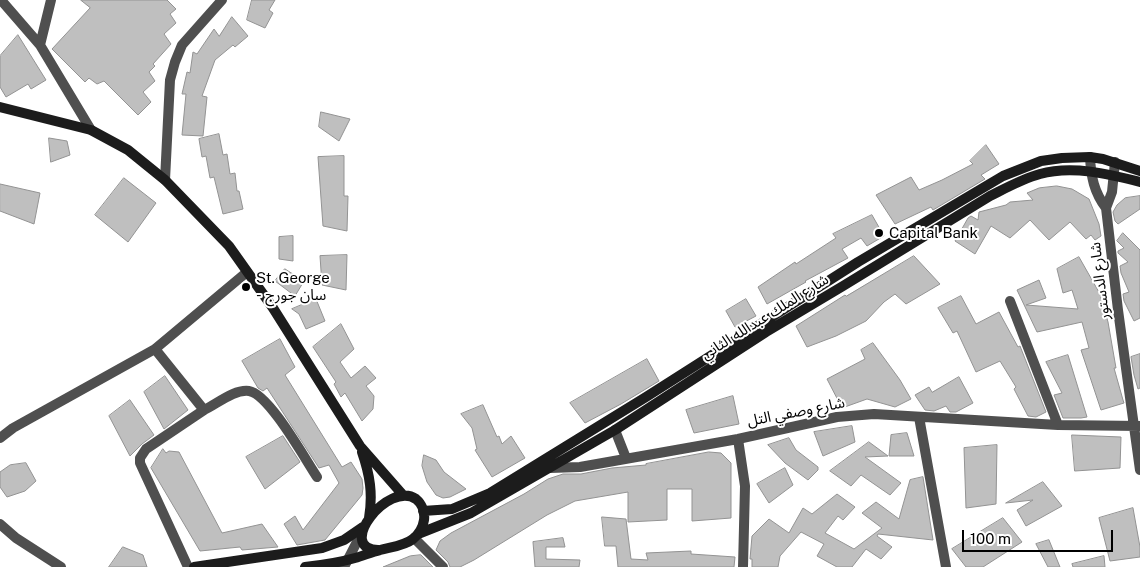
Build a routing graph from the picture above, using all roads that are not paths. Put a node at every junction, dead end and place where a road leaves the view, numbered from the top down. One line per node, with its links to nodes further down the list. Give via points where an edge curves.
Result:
1 (1, 0): 4 (street)
2 (51, 0): 4 (street)
3 (222, 0): 12 (street, via 182,45 172,71)
4 (40, 46): 6 (street)
5 (0, 107): 6 (main road)
6 (91, 130): 12 (main road, via 128,150)
7 (1090, 157): 8 (main road, شارع الملك عبدالله الثاني); 10 (street, شارع الدستور); 31 (main road, شارع الملك عبدالله الثاني, via 1041,161 1003,176 858,262 490,493 452,509)
8 (1115, 162): 9 (main road, شارع الملك عبدالله الثاني); 11 (street, شارع الدستور)
9 (1140, 171)
10 (1090, 172): 11 (main road, شارع الملك عبدالله الثاني); 14 (street, شارع الدستور, via 1094,189); 22 (main road, شارع الملك عبدالله الثاني, via 1042,173 990,196 766,332)
11 (1114, 175): 13 (main road, شارع الملك عبدالله الثاني); 14 (street, شارع الدستور)
12 (165, 180): 15 (main road, via 229,246)
13 (1140, 182)
14 (1106, 208): 21 (street, شارع الدستور)
15 (247, 272): 17 (street); 25 (main road)
16 (1010, 302): 20 (street)
17 (155, 349): 18 (street); 23 (street)
18 (204, 410): 29 (street, via 239,392 249,391 258,395 278,416); 38 (street, via 146,449 140,458)
19 (919, 417): 20 (street, شارع وصفي التل); 24 (street, شارع وصفي التل, via 874,414 837,417); 43 (street)
20 (1058, 425): 21 (street, شارع وصفي التل)
21 (1137, 426): 28 (street, شارع الدستور)
22 (615, 430): 26 (street); 27 (main road, شارع الملك عبدالله الثاني)
23 (0, 438)
24 (738, 438): 26 (street, شارع وصفي التل); 42 (street, via 745,486)
25 (360, 446): 30 (main road); 33 (main road, via 371,483 372,501)
26 (626, 458): 27 (street, شارع وصفي التل)
27 (550, 468): 34 (main road, شارع الملك عبدالله الثاني, via 471,513)
28 (1140, 470)
29 (317, 477)
30 (403, 496): 31 (main road, via 417,500); 33 (main road, via 383,504)
31 (423, 511): 34 (main road, via 422,527)
32 (0, 524): 37 (street)
33 (364, 526): 35 (main road, via 361,540 371,550); 36 (street); 39 (main road, via 344,540 322,548)
34 (416, 536): 35 (main road, via 408,542); 41 (street)
35 (378, 550): 36 (main road)
36 (345, 564): 40 (main road)
37 (61, 567)
38 (188, 567)
39 (194, 567)
40 (305, 567)
41 (443, 567)
42 (743, 567)
43 (946, 567)

